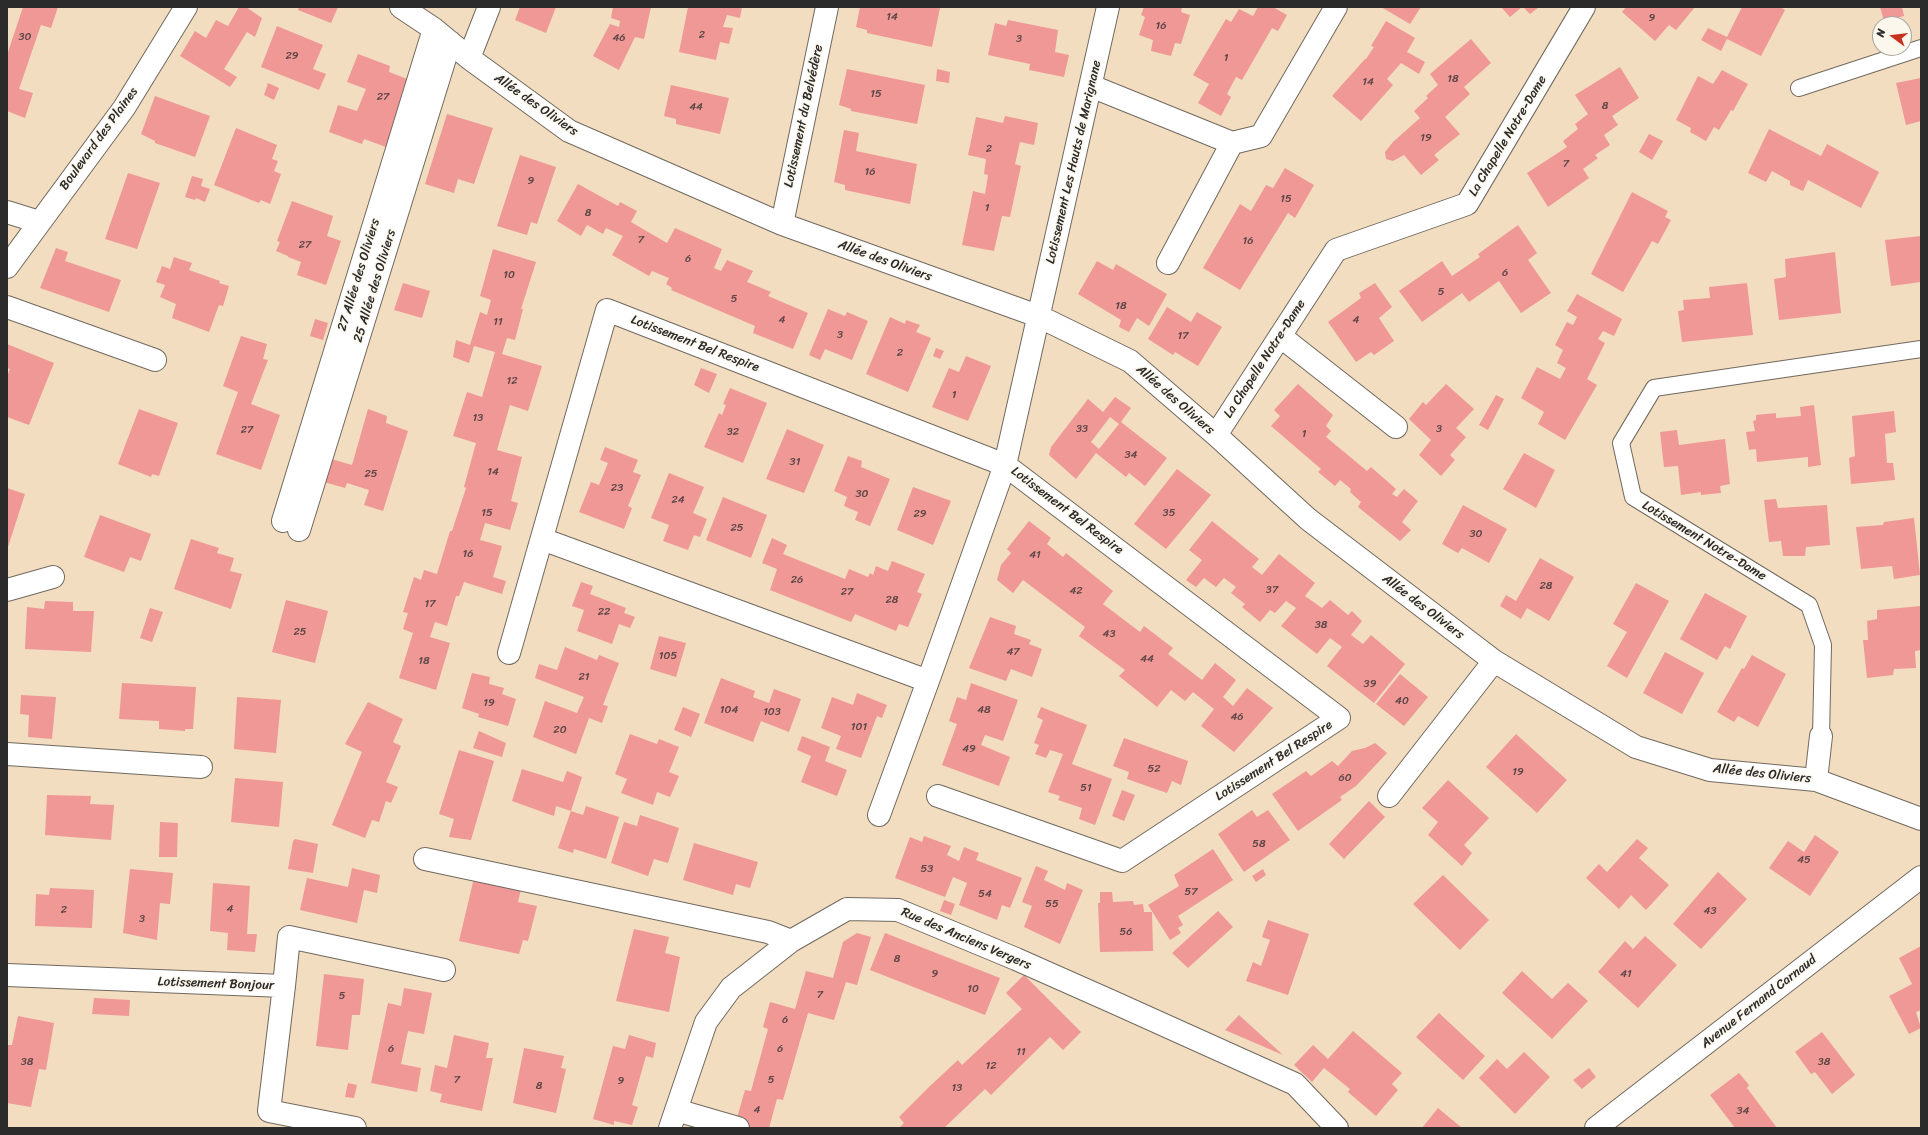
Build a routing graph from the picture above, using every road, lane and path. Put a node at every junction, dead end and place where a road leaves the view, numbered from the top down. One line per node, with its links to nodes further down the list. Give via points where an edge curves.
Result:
1 (186, 7): 15 (street, Boulevard des Plaines, via 124,108)
2 (401, 7): 8 (street, Allée des Oliviers)
3 (489, 7): 10 (street)
4 (827, 7): 16 (street, Lotissement du Belvédère)
5 (1108, 7): 11 (street, Lotissement Les Hauts de Marignane)
6 (1336, 7): 13 (street, via 1262,136)
7 (1584, 7): 21 (street, La Chapelle Notre-Dame, via 1467,204 1336,250)
8 (442, 35): 10 (street, Allée des Oliviers); 27 (street, 25 Allée des Oliviers)
9 (1921, 48): 12 (lane)
10 (469, 58): 16 (street, Allée des Oliviers, via 569,131)
11 (1091, 86): 13 (street); 20 (street, Lotissement Les Hauts de Marignane)
12 (1799, 88)
13 (1232, 143): 17 (street)
14 (7, 212): 15 (street)
15 (38, 222): 18 (street, Boulevard des Plaines)
16 (782, 224): 20 (street, Allée des Oliviers)
17 (1168, 263)
18 (7, 267)
19 (7, 307): 23 (street)
20 (1038, 316): 25 (street, Allée des Oliviers, via 1130,361); 26 (street, Lotissement Bel Respire)
21 (1280, 336): 24 (street); 25 (street, La Chapelle Notre-Dame)
22 (1921, 350): 34 (lane, Lotissement Notre-Dame, via 1654,388 1621,443 1633,497 1809,605 1823,646)
23 (154, 360)
24 (1396, 426)
25 (1216, 435): 32 (street, Allée des Oliviers, via 1308,519)
26 (1005, 465): 28 (street, Lotissement Bel Respire, via 607,310); 33 (street, Lotissement Bel Respire); 38 (street, Lotissement Bel Respire, via 1339,718 1122,861)
27 (291, 526)
28 (542, 539): 31 (street, Lotissement Bel Respire); 33 (street)
29 (53, 577): 30 (street)
30 (7, 590)
31 (509, 653)
32 (1494, 661): 37 (street, Allée des Oliviers, via 1636,747 1710,770); 39 (street)
33 (928, 681): 40 (street, Lotissement Bel Respire)
34 (1821, 736): 37 (street)
35 (7, 754): 36 (street)
36 (201, 767)
37 (1816, 780): 41 (street, Allée des Oliviers)
38 (938, 796)
39 (1389, 796)
40 (880, 815)
41 (1921, 819)
42 (425, 859): 44 (street, via 768,932)
43 (1921, 876): 53 (street, Avenue Fernand Carnaud)
44 (791, 940): 49 (street, Rue des Anciens Vergers, via 730,988 706,1022); 52 (street, Rue des Anciens Vergers, via 847,909 898,910 1016,959 1295,1084)
45 (444, 970): 47 (street, via 289,937)
46 (7, 975): 47 (street, Lotissement Bonjour)
47 (284, 986): 48 (street, Lotissement Bonjour)
48 (267, 1119): 50 (street, Lotissement Bonjour)
49 (673, 1119): 51 (street)
50 (354, 1128)
51 (738, 1128)
52 (1338, 1128)
53 (1596, 1128)

